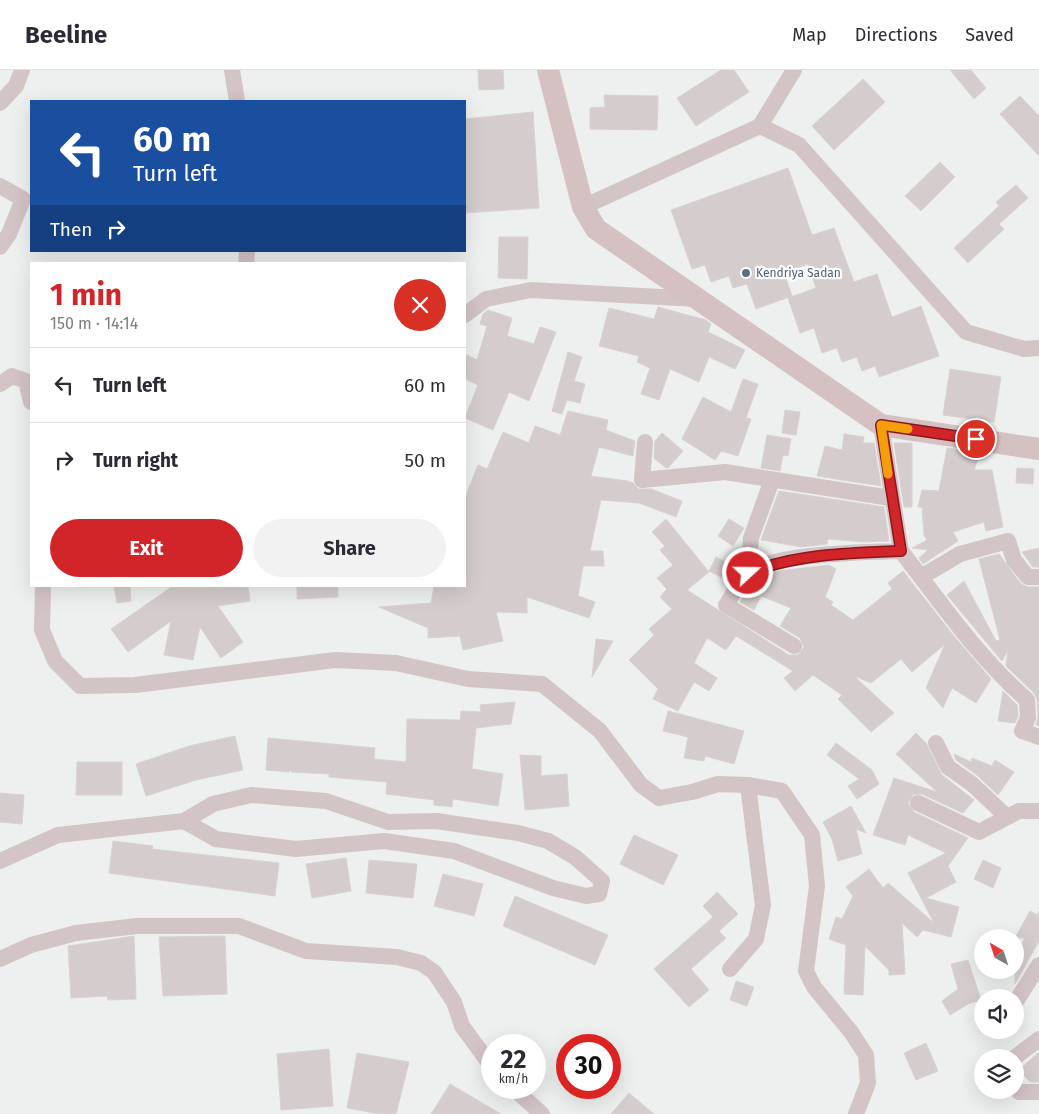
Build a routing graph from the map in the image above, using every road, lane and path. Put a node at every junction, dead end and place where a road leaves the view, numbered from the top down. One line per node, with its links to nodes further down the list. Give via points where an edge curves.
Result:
1 (22, 70): 6 (street, via 16,86)
2 (232, 70): 5 (street)
3 (548, 70): 9 (street)
4 (794, 70): 7 (street)
5 (237, 100)
6 (0, 103)
7 (760, 126): 9 (street); 13 (street, via 799,145 966,332 1024,349)
8 (0, 186): 10 (street, via 23,199)
9 (583, 206): 11 (street, via 596,229)
10 (0, 247)
11 (700, 300): 12 (street, via 531,290 486,299); 16 (street)
12 (466, 314)
13 (1039, 348)
14 (0, 384): 15 (street, via 12,376 26,381)
15 (30, 398)
16 (881, 425): 18 (street); 20 (street)
17 (645, 442): 19 (street, via 642,480 725,472)
18 (1039, 449)
19 (772, 480): 20 (street); 22 (street, via 751,538)
20 (891, 498): 21 (street)
21 (901, 551): 22 (street, via 814,556 774,562); 23 (street)
22 (748, 573): 27 (street, via 726,605)
23 (921, 577): 24 (street, via 960,554 1008,541 1014,560); 28 (street, via 1002,678)
24 (1033, 577): 26 (street)
25 (43, 587): 31 (street, via 42,630 54,661 80,686 135,685 335,660 396,663 468,679 542,684 600,731 641,785 659,798 718,784)
26 (1039, 592)
27 (794, 646)
28 (1033, 697): 29 (street, via 1022,731)
29 (1039, 737)
30 (936, 743): 34 (street, via 948,767 972,784)
31 (748, 785): 41 (street, via 763,905 756,939); 50 (street, via 782,792 812,836 817,886 806,971 814,987 866,1055 868,1083)
32 (918, 803): 34 (street, via 979,832)
33 (1039, 812): 34 (street, via 1019,811)
34 (1006, 816)
35 (184, 821): 36 (street, via 213,804 251,795 326,801); 37 (street, via 216,839 296,849); 38 (street, via 58,835)
36 (388, 822): 37 (street); 37 (street, via 436,821 518,833 548,841 575,857 602,881 599,894 586,896 553,888 454,851)
37 (384, 841)
38 (0, 861)
39 (0, 959): 45 (street, via 31,945 76,933 137,926 239,926 306,951 397,957 421,963 434,972 454,1002 462,1026)
40 (1039, 965): 42 (street)
41 (730, 969)
42 (1024, 989)
43 (1039, 1038): 44 (street)
44 (1024, 1050)
45 (481, 1052)
46 (1024, 1092): 47 (street)
47 (1039, 1092)
48 (525, 1099): 49 (street)
49 (542, 1114)
50 (856, 1114)

